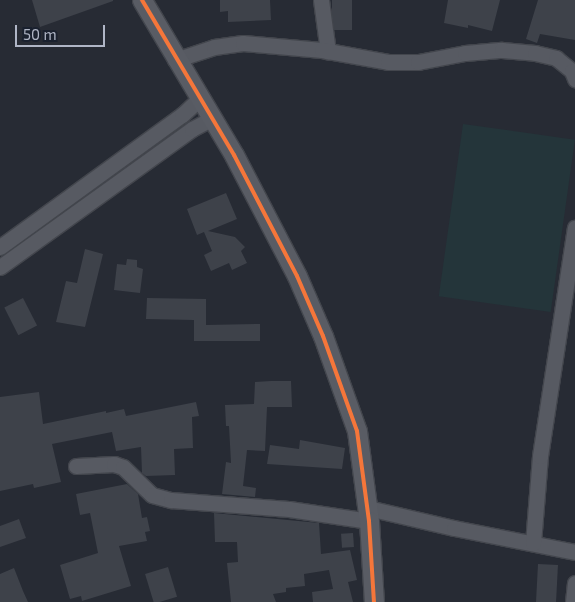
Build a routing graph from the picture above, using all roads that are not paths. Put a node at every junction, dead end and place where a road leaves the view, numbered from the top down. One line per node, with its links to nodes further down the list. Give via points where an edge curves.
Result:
1 (142, 0): 4 (main road)
2 (321, 0): 3 (street)
3 (328, 52): 4 (street, via 243,43 214,47); 5 (street, via 388,62 418,62 502,50 535,53 556,58 572,71)
4 (175, 60): 6 (main road)
5 (575, 79)
6 (199, 99): 7 (main road); 9 (street, via 174,121)
7 (211, 119): 10 (street, via 192,129); 12 (main road, via 234,155 297,276 323,336 356,430)
8 (575, 228): 13 (street, via 540,456)
9 (0, 247)
10 (0, 267)
11 (76, 466): 12 (street, via 106,464 123,468 152,495 171,500)
12 (368, 514): 13 (street); 16 (main road)
13 (533, 543): 14 (street)
14 (575, 552)
15 (575, 583): 17 (street)
16 (374, 602)
17 (573, 602)

